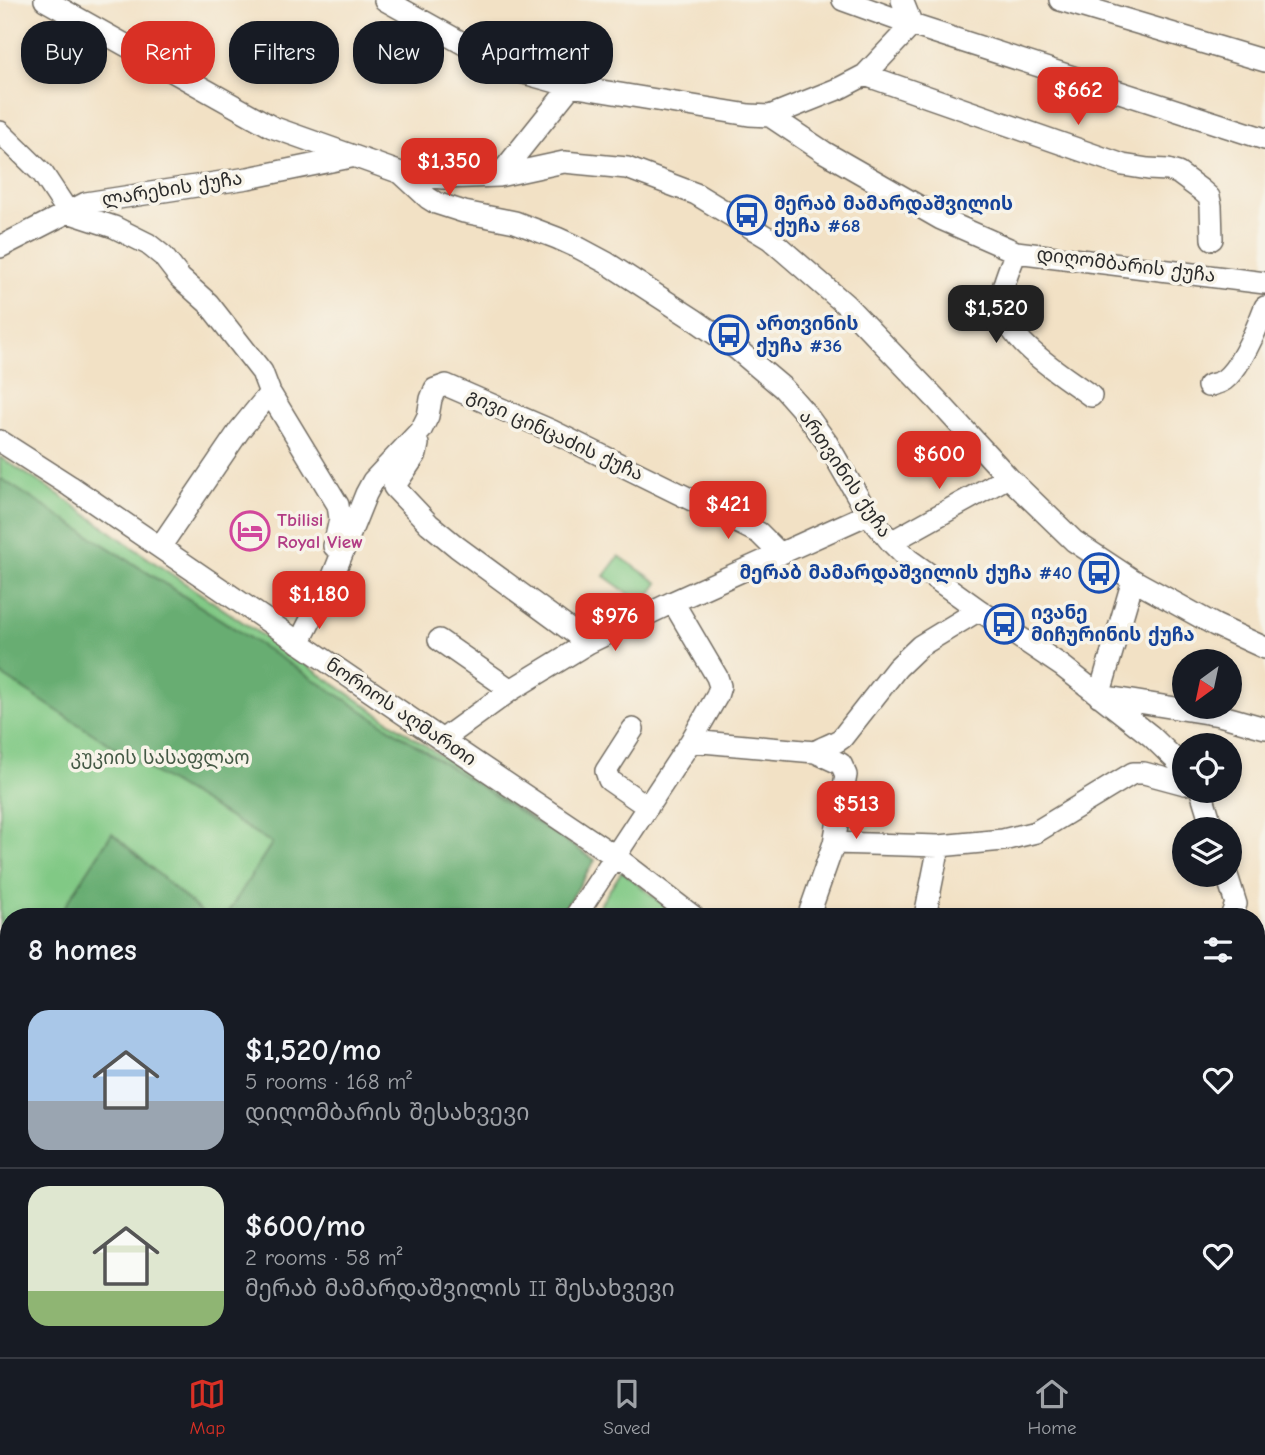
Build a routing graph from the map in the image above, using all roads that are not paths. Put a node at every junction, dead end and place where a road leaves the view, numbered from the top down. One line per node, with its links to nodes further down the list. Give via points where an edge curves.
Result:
1 (45, 0): 13 (street, via 272,127)
2 (385, 0): 9 (street, via 509,69)
3 (844, 0): 6 (street)
4 (902, 0): 6 (street)
5 (1060, 0): 7 (street)
6 (912, 24): 8 (street); 12 (street)
7 (1265, 61)
8 (865, 75): 10 (street); 17 (street, via 1123,164 1178,173 1209,197)
9 (571, 86): 10 (street); 15 (street)
10 (770, 116): 19 (street, დიღომბარის ქუჩა, via 941,219)
11 (0, 132): 16 (street, via 43,174)
12 (1265, 139)
13 (352, 157): 14 (street); 16 (street, ლარეხის ქუჩა, via 86,203)
14 (401, 173): 15 (street, via 443,178); 28 (street, ართვინის ქუჩა, via 436,203 515,222 579,248 727,342 806,414)
15 (499, 176): 27 (street, via 565,162 627,168 696,194 771,239 846,305)
16 (68, 212): 18 (street, ლარეხის ქუჩა); 23 (street, via 114,227 163,256 227,326 261,372)
17 (1212, 239)
18 (0, 247)
19 (1016, 252): 20 (street, დიღომბარის ქუჩა); 24 (street, via 1002,293 1001,309 1009,327 1024,346)
20 (1265, 283)
21 (1265, 307): 22 (street, via 1233,370 1223,381)
22 (1208, 386)
23 (270, 393): 30 (street); 32 (street, via 338,505)
24 (1091, 396)
25 (421, 430): 31 (street, გივი ცინცაძის ქუჩა, via 435,389 446,384 759,533); 32 (street, გივი ცინცაძის ქუჩა, via 373,481); 38 (street, via 416,454 394,487 457,547)
26 (0, 441): 30 (street, ნორიოს აღმართი)
27 (1008, 477): 29 (street); 33 (street, via 1074,541)
28 (868, 514): 29 (street, ართვინის ქუჩა); 31 (street)
29 (891, 542): 35 (street, ართვინის ქუჩა)
30 (160, 547): 37 (street, ნორიოს აღმართი)
31 (780, 554): 34 (street)
32 (332, 576): 37 (street, გივი ცინცაძის ქუჩა)
33 (1133, 580): 39 (street); 41 (street)
34 (673, 601): 38 (street); 45 (street, via 720,687)
35 (979, 610): 41 (street, ართვინის ქუჩა); 46 (street, via 920,646 842,738)
36 (439, 640): 40 (street)
37 (299, 643): 44 (street, ნორიოს აღმართი)
38 (587, 643): 40 (street)
39 (1265, 648)
40 (511, 690): 44 (street)
41 (1099, 696): 42 (street, via 1219,715); 47 (street, ართვინის ქუჩა)
42 (1265, 728)
43 (633, 729): 49 (street, via 606,776)
44 (442, 740): 52 (street, ნორიოს აღმართი)
45 (691, 741): 46 (street); 49 (street)
46 (815, 752): 50 (street, via 841,764 846,775)
47 (1172, 756)
48 (1172, 781): 51 (street, via 1133,773 1036,832)
49 (648, 807): 52 (street)
50 (834, 843): 51 (street); 56 (street)
51 (939, 846): 57 (street)
52 (616, 857): 54 (street); 55 (street, ნორიოს აღმართი)
53 (1231, 887): 58 (street)
54 (581, 908)
55 (682, 908)
56 (811, 908)
57 (927, 908)
58 (1234, 908)

